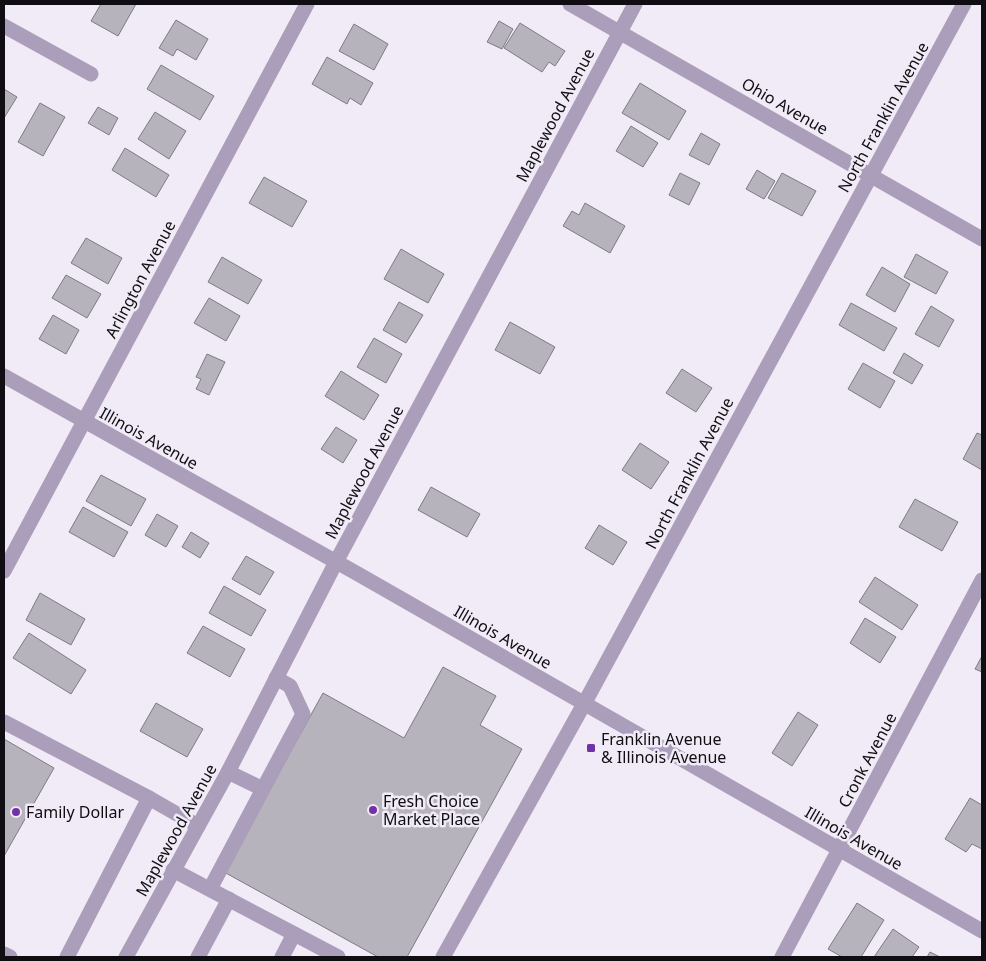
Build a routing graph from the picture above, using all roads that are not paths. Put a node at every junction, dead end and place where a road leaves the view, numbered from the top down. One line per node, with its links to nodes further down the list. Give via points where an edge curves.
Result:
1 (307, 4): 11 (street, Arlington Avenue)
2 (570, 4): 6 (street, Ohio Avenue)
3 (635, 4): 6 (street, Maplewood Avenue)
4 (964, 4): 8 (street, North Franklin Avenue)
5 (4, 26): 7 (street)
6 (620, 31): 8 (street, Ohio Avenue); 12 (street, Maplewood Avenue)
7 (91, 74)
8 (870, 175): 9 (street, Ohio Avenue); 16 (street, North Franklin Avenue)
9 (982, 239)
10 (4, 376): 11 (street, Illinois Avenue)
11 (84, 422): 12 (street, Illinois Avenue); 13 (street, Arlington Avenue)
12 (336, 562): 15 (street, Maplewood Avenue); 16 (street, Illinois Avenue)
13 (4, 571)
14 (981, 583): 22 (street, Cronk Avenue)
15 (276, 678): 18 (street, Maplewood Avenue); 19 (street, via 290,686 303,714)
16 (584, 704): 22 (street, Illinois Avenue); 35 (street, North Franklin Avenue)
17 (4, 722): 20 (street)
18 (228, 772): 19 (street); 21 (street, Maplewood Avenue)
19 (263, 789): 24 (street)
20 (149, 798): 21 (street); 30 (street)
21 (198, 826): 23 (street, Maplewood Avenue)
22 (839, 849): 26 (street, Illinois Avenue); 36 (street, Cronk Avenue)
23 (173, 870): 24 (street); 31 (street, Maplewood Avenue)
24 (210, 889): 25 (street)
25 (228, 899): 27 (street); 32 (street)
26 (982, 931)
27 (294, 934): 33 (street); 34 (street)
28 (4, 954): 29 (street)
29 (10, 957)
30 (67, 957)
31 (126, 957)
32 (198, 957)
33 (282, 957)
34 (338, 957)
35 (443, 957)
36 (782, 957)

